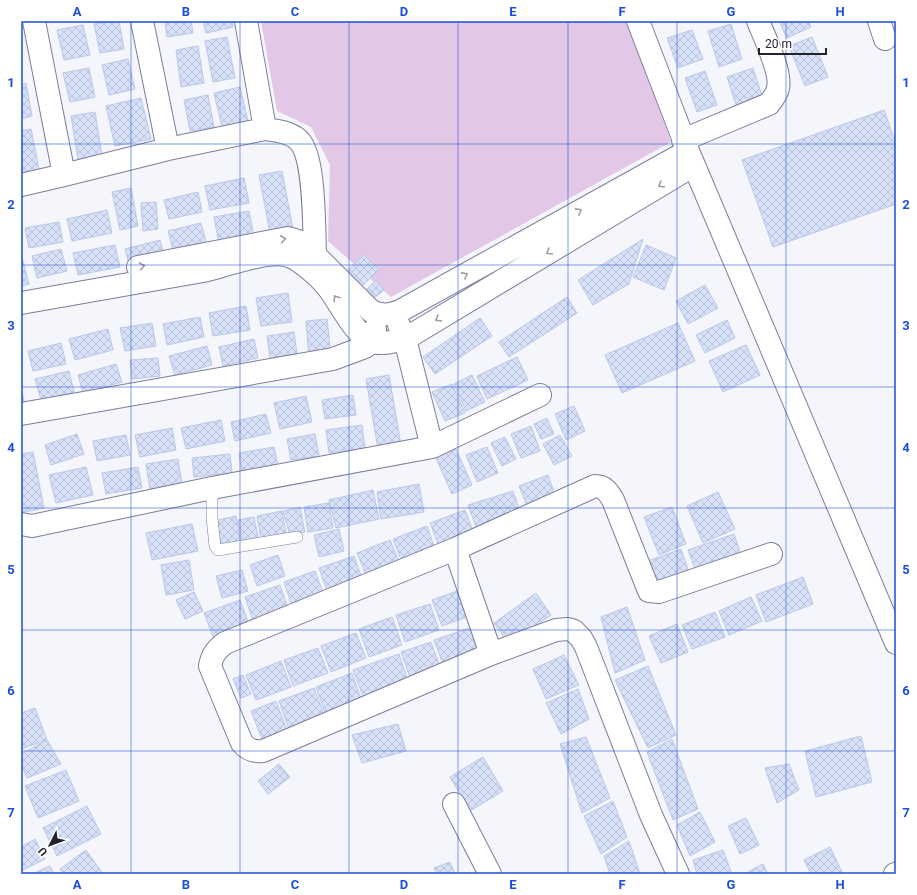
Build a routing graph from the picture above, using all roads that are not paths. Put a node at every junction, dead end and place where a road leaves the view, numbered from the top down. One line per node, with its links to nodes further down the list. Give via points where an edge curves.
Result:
1 (34, 21): 9 (street)
2 (142, 21): 7 (street)
3 (246, 21): 6 (street)
4 (638, 21): 8 (street)
5 (758, 21): 8 (street, via 779,74 779,87 775,97 768,104)
6 (265, 129): 7 (street); 11 (street, via 291,135 301,142 308,156)
7 (168, 149): 9 (street)
8 (688, 152): 14 (street, one-way to 8); 15 (street, one-way to 15); 25 (street)
9 (64, 175): 10 (street)
10 (21, 184)
11 (315, 255): 12 (street, one-way to 11, via 288,238 301,242); 14 (street, via 371,311)
12 (21, 289)
13 (21, 303): 16 (street, one-way to 13, via 356,330 328,287 300,262 289,256 271,254 205,270)
14 (386, 314): 15 (street); 16 (street)
15 (405, 339): 16 (street, via 383,343); 19 (street)
16 (371, 342): 18 (street, via 354,352 333,358)
17 (540, 395): 19 (street)
18 (21, 414)
19 (432, 447): 20 (street)
20 (212, 488): 21 (street, via 32,526); 22 (lane, via 214,546 218,550)
21 (21, 524)
22 (297, 537)
23 (456, 549): 24 (street, via 595,486 602,486 613,500 649,591 659,592); 26 (street); 26 (street, via 225,643 216,650 210,666 242,743 256,752)
24 (771, 554)
25 (896, 643)
26 (491, 654): 29 (street, via 556,630 568,629 581,638 651,815)
27 (454, 804): 28 (street)
28 (490, 874)
29 (678, 874)

